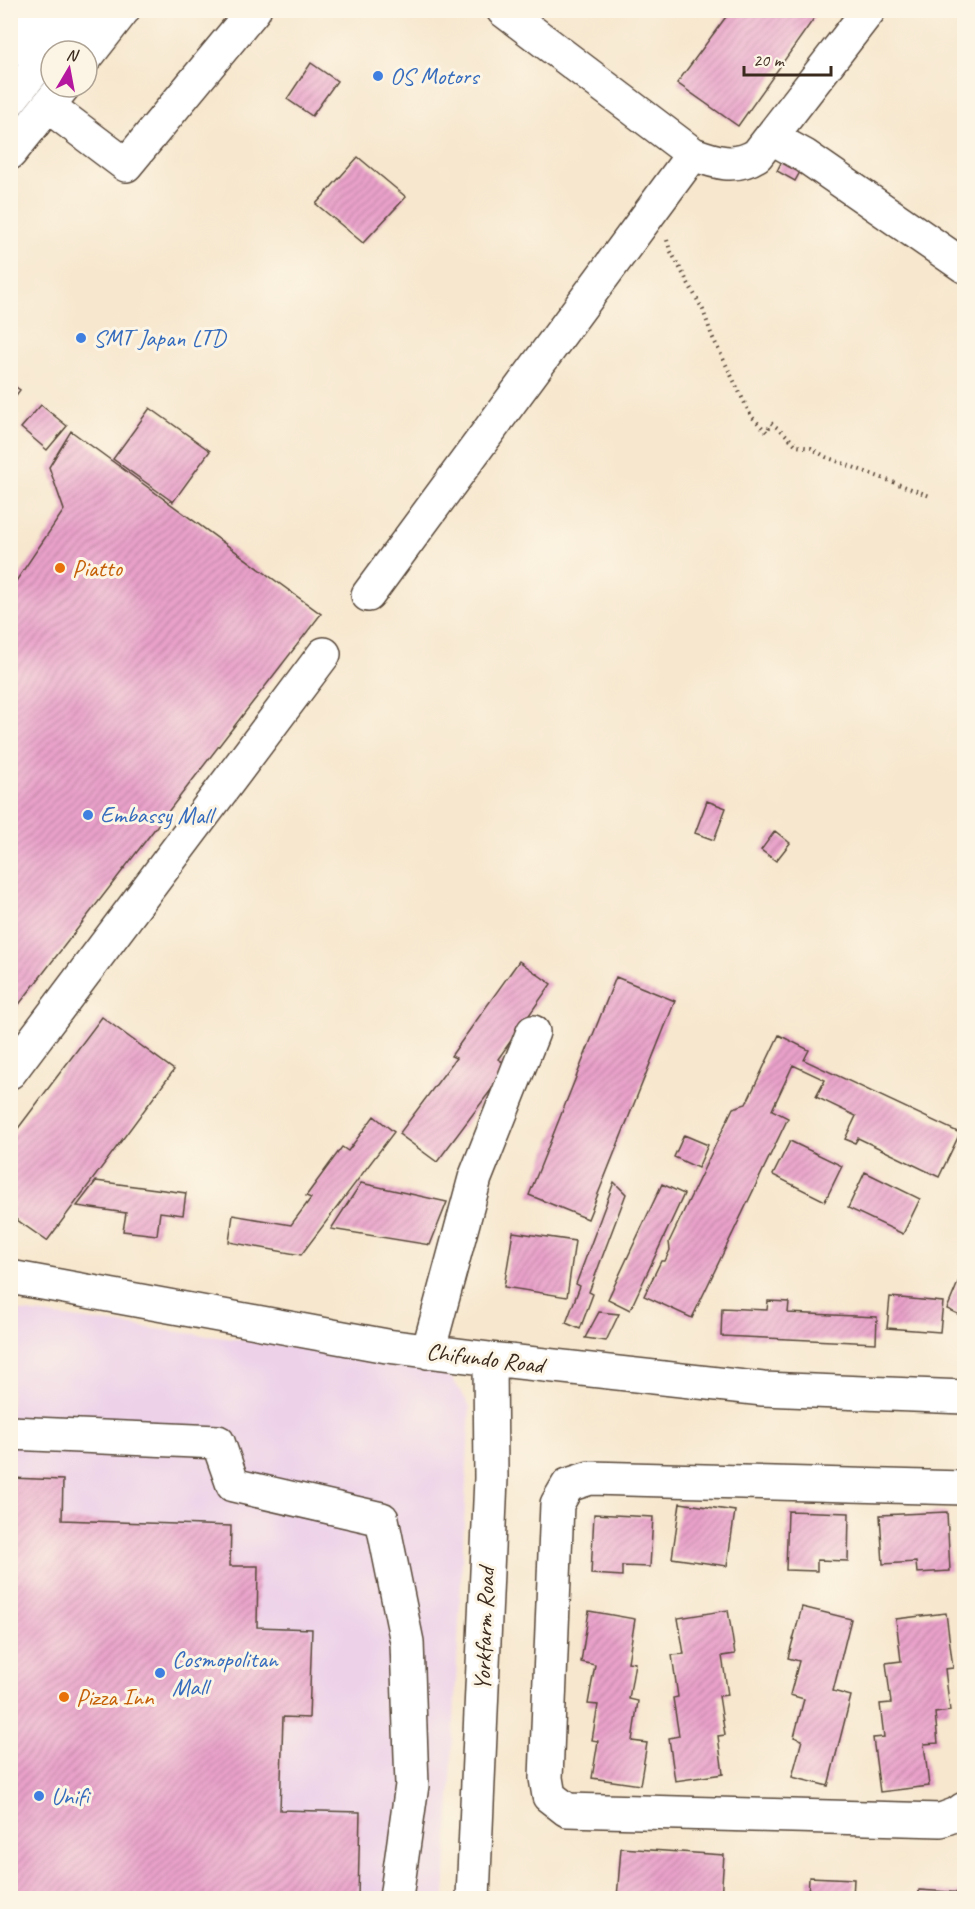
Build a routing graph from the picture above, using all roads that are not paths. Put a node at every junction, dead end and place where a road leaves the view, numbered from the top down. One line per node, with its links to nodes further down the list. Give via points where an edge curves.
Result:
1 (41, 10): 8 (street)
2 (82, 10): 11 (street)
3 (123, 10): 7 (street)
4 (254, 10): 10 (street, via 126,165)
5 (503, 10): 14 (street)
6 (869, 10): 12 (street)
7 (99, 41)
8 (10, 49)
9 (53, 99): 13 (street)
10 (57, 99)
11 (10, 100)
12 (772, 138): 14 (street, via 757,155 736,163 721,164); 15 (street, via 805,156)
13 (10, 153)
14 (693, 154): 16 (street)
15 (964, 266)
16 (368, 595)
17 (324, 654): 19 (street)
18 (533, 1032): 21 (street, via 475,1178)
19 (10, 1072)
20 (10, 1277): 21 (street, Chifundo Road)
21 (428, 1352): 22 (street, Chifundo Road)
22 (490, 1359): 23 (street, Chifundo Road, via 763,1389); 28 (street, Yorkfarm Road, via 491,1478)
23 (964, 1397)
24 (10, 1433): 27 (street, via 218,1442 233,1485 382,1519 408,1654 412,1785)
25 (964, 1488): 26 (street, via 590,1478 568,1485 557,1504 546,1778 549,1796 567,1810 941,1820)
26 (964, 1809)
27 (396, 1899)
28 (473, 1899)

